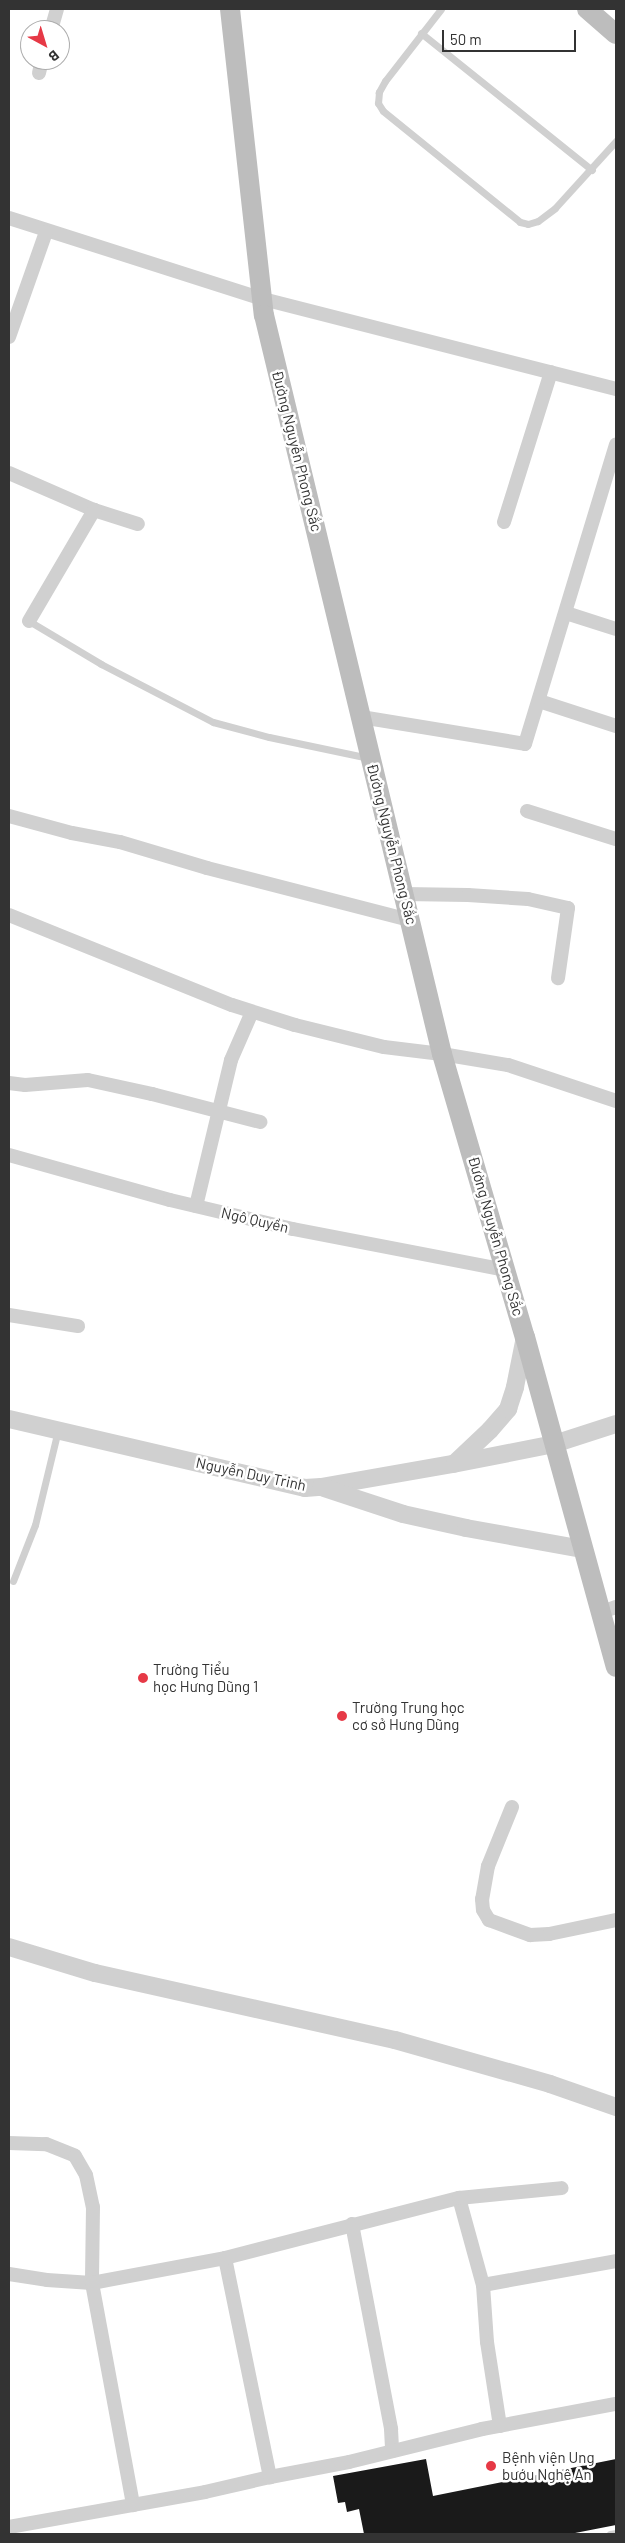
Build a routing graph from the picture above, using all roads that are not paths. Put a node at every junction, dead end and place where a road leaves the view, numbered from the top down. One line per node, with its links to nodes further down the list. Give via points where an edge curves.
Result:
1 (230, 9): 10 (main road, Đường Nguyễn Phong Sắc)
2 (441, 9): 4 (lane)
3 (587, 9): 5 (main road)
4 (421, 33): 7 (lane); 7 (lane, via 385,81 378,99 380,107 520,222 538,221)
5 (616, 34)
6 (616, 141): 7 (lane)
7 (592, 170)
8 (9, 218): 9 (street)
9 (46, 232): 10 (street); 11 (street)
10 (263, 299): 12 (street); 23 (main road, Đường Nguyễn Phong Sắc)
11 (9, 337)
12 (551, 372): 13 (street); 17 (street)
13 (616, 389)
14 (616, 445): 19 (street)
15 (9, 472): 16 (street)
16 (94, 510): 18 (street); 20 (street)
17 (504, 522)
18 (138, 524)
19 (566, 614): 21 (street); 22 (street)
20 (29, 622): 25 (lane, via 101,664 213,722)
21 (616, 629)
22 (539, 701): 23 (street, via 526,744); 24 (street)
23 (361, 717): 25 (main road, Đường Nguyễn Phong Sắc)
24 (616, 726)
25 (371, 758): 29 (main road, Đường Nguyễn Phong Sắc)
26 (527, 811): 28 (street)
27 (9, 816): 31 (street, via 120,842 207,868)
28 (616, 838)
29 (404, 894): 31 (main road, Đường Nguyễn Phong Sắc); 32 (street, via 528,899 568,908)
30 (9, 915): 33 (street)
31 (410, 920): 34 (main road, Đường Nguyễn Phong Sắc)
32 (558, 978)
33 (252, 1012): 34 (street, via 384,1047); 37 (street, via 232,1060)
34 (442, 1054): 36 (street, via 508,1064); 41 (main road, Đường Nguyễn Phong Sắc)
35 (9, 1084): 37 (street, via 88,1080)
36 (616, 1101)
37 (218, 1111): 38 (street); 40 (street)
38 (260, 1122)
39 (9, 1155): 40 (street, Ngô Quyền)
40 (196, 1206): 41 (street, Ngô Quyền, via 292,1230)
41 (506, 1270): 44 (main road, Đường Nguyễn Phong Sắc)
42 (9, 1315): 43 (street)
43 (78, 1326)
44 (525, 1337): 48 (main road, Đường Nguyễn Phong Sắc); 49 (street, via 508,1409)
45 (9, 1419): 47 (street, Nguyễn Duy Trinh)
46 (616, 1424): 48 (street, Nguyễn Duy Trinh)
47 (58, 1429): 50 (street, Nguyễn Duy Trinh, via 292,1485); 52 (lane, via 35,1525)
48 (554, 1444): 49 (street, Nguyễn Duy Trinh); 51 (main road, Đường Nguyễn Phong Sắc)
49 (453, 1464): 50 (street, Nguyễn Duy Trinh)
50 (321, 1488): 51 (street, via 403,1514)
51 (583, 1549): 53 (main road, Đường Nguyễn Phong Sắc)
52 (13, 1581)
53 (609, 1610): 54 (main road, Đường Nguyễn Phong Sắc)
54 (616, 1667)
55 (512, 1807): 56 (street, via 488,1866 482,1899 483,1910 489,1920 530,1935)
56 (616, 1920)
57 (9, 1947): 58 (street, via 95,1973 395,2040 534,2079)
58 (616, 2107)
59 (9, 2143): 66 (street, via 46,2144 75,2156 86,2174 92,2207)
60 (562, 2188): 61 (street)
61 (459, 2198): 62 (street); 67 (street)
62 (352, 2224): 63 (street); 70 (street, via 391,2429)
63 (225, 2258): 66 (street); 71 (street)
64 (616, 2261): 67 (street)
65 (9, 2274): 66 (street)
66 (92, 2283): 72 (street)
67 (483, 2285): 69 (street, via 487,2342)
68 (616, 2404): 69 (street)
69 (500, 2426): 70 (street)
70 (392, 2451): 71 (street)
71 (270, 2477): 72 (street)
72 (133, 2504): 73 (street)
73 (9, 2527)
74 (616, 2533): 75 (lane)
75 (610, 2534)

